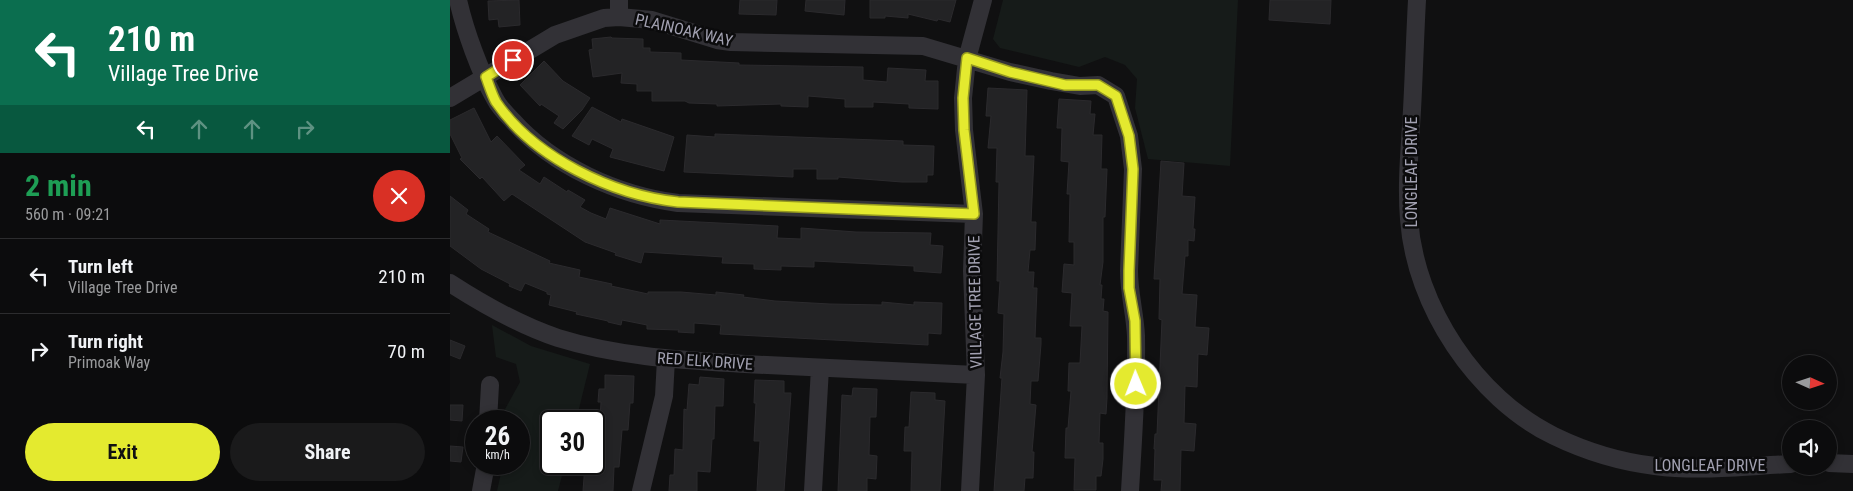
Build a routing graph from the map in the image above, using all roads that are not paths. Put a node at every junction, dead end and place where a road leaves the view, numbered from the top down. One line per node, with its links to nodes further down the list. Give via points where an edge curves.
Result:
1 (458, 0): 6 (street)
2 (983, 0): 5 (street, VILLAGE TREE DRIVE)
3 (1417, 0): 15 (street, LONGLEAF DRIVE, via 1409,220 1414,255 1424,287 1442,326 1464,360 1511,409 1554,436 1604,456 1679,468)
4 (619, 8): 5 (street, PLAINOAK WAY, via 717,40 923,46); 6 (street, PLAINOAK WAY, via 604,18 555,35)
5 (967, 58): 8 (street, VILLAGE TREE DRIVE, via 964,130); 23 (street, PLAINOAK WAY, via 1065,85 1098,85 1116,96 1129,136 1133,169 1129,288 1135,321 1136,384)
6 (486, 77): 7 (street, PLAINOAK WAY); 8 (street, via 496,101 507,115 546,152 614,187 646,197 678,202)
7 (450, 98)
8 (974, 214): 12 (street, VILLAGE TREE DRIVE, via 972,270)
9 (450, 283): 10 (street, RED ELK DRIVE, via 499,313 557,338 624,354)
10 (666, 359): 11 (street, RED ELK DRIVE); 21 (street, via 664,396)
11 (820, 368): 12 (street, RED ELK DRIVE); 22 (street)
12 (976, 374): 19 (street, VILLAGE TREE DRIVE)
13 (490, 386): 14 (street)
14 (489, 410)
15 (1782, 464)
16 (1837, 464): 17 (street)
17 (1853, 464)
18 (484, 475): 20 (street)
19 (970, 489)
20 (481, 491)
21 (641, 491)
22 (813, 491)
23 (1130, 491)

